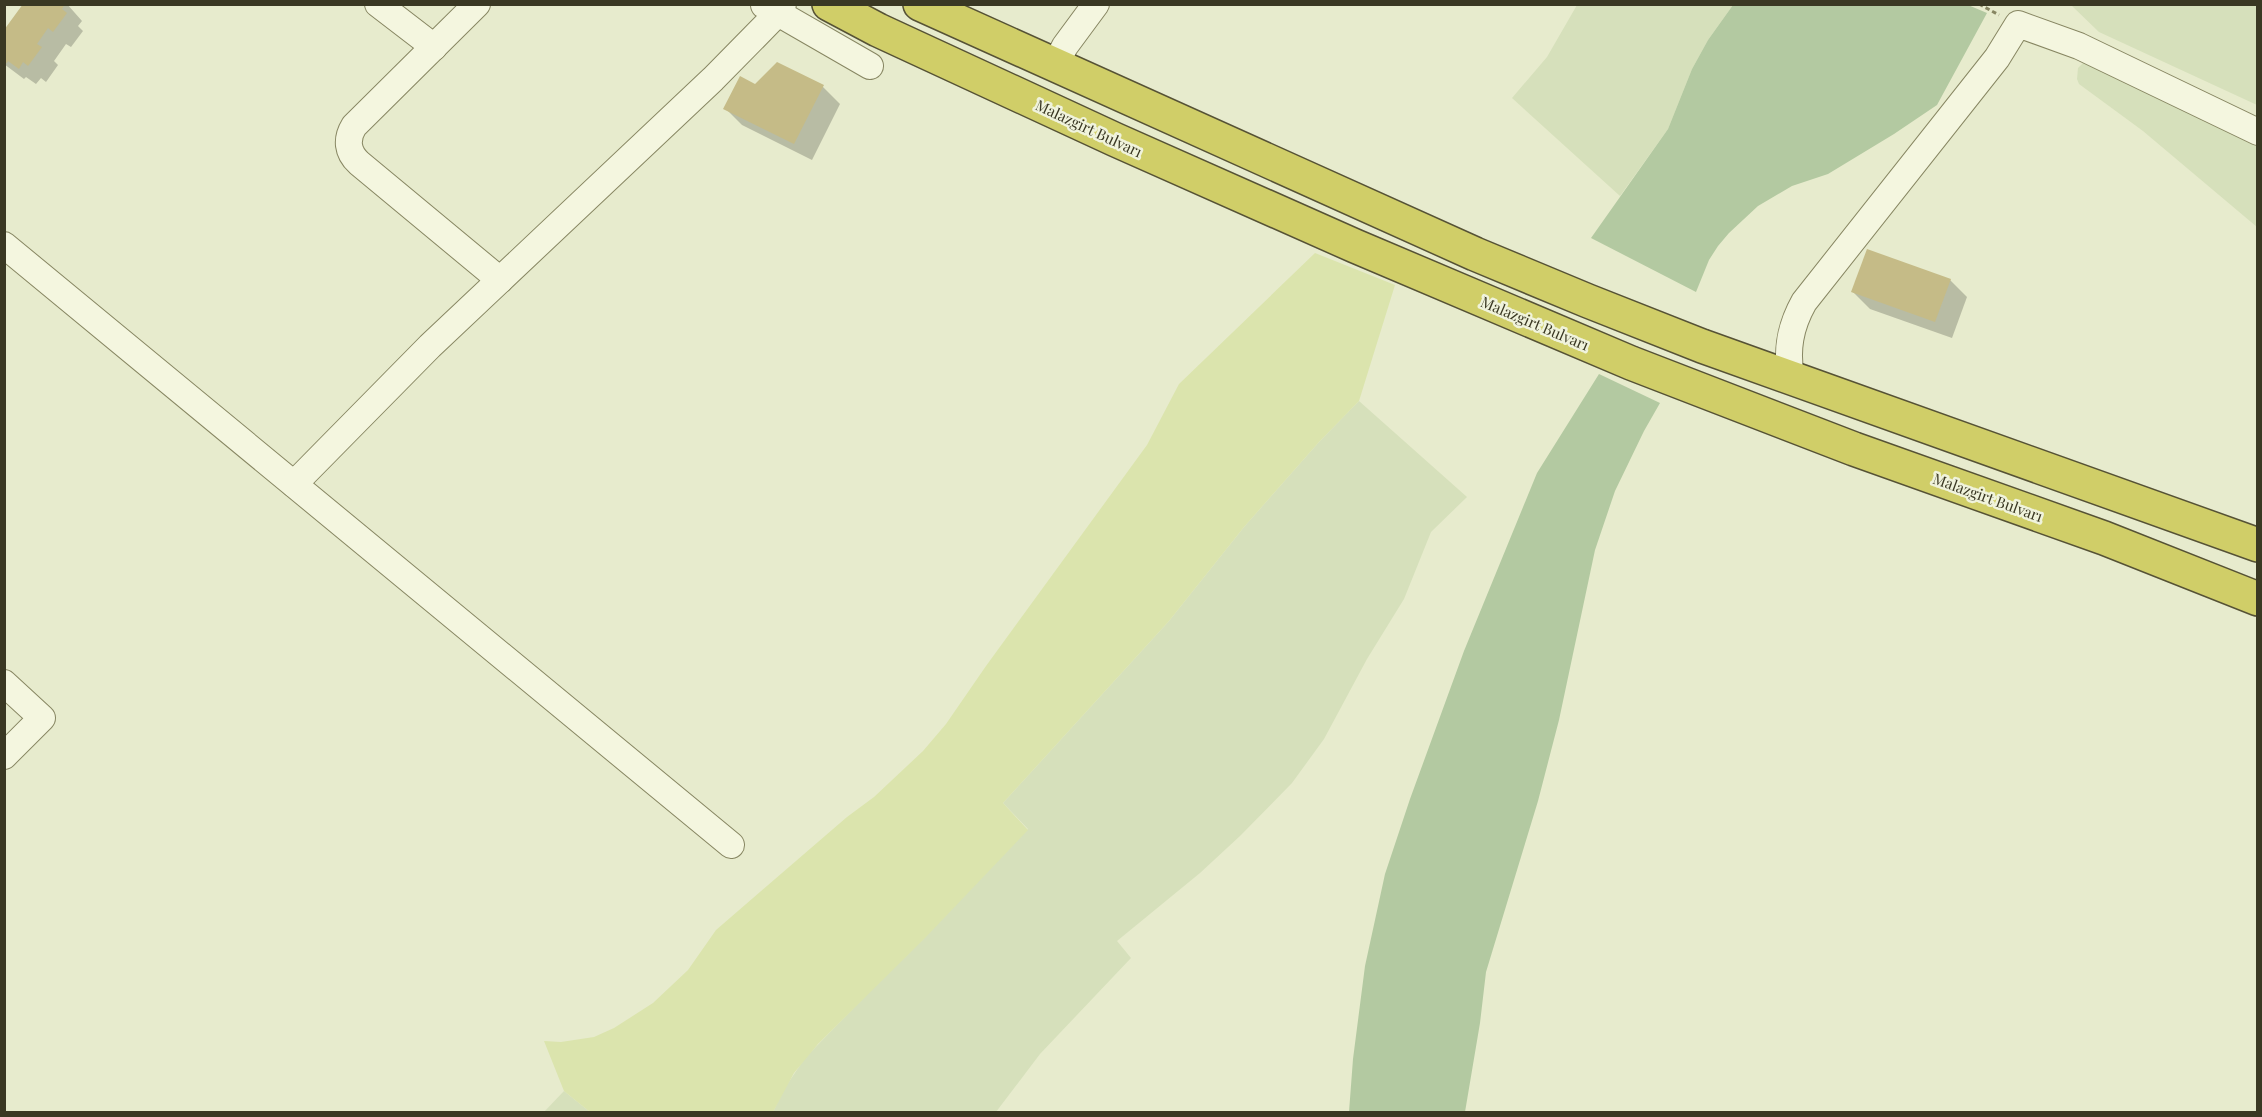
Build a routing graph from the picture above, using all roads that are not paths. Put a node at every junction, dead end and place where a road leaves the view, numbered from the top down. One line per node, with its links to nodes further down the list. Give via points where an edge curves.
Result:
1 (378, 4): 7 (street)
2 (477, 4): 7 (street)
3 (829, 4): 16 (highway, Malazgirt Bulvarı, via 1116,140 1631,363)
4 (920, 4): 9 (highway)
5 (1096, 4): 9 (street)
6 (774, 7): 8 (street); 12 (street, via 713,79)
7 (434, 47): 12 (street, via 354,126 349,139 351,152 358,163)
8 (870, 66)
9 (1054, 67): 13 (highway, via 1485,258 1702,346)
10 (2258, 132): 13 (street, via 2079,46 2018,24 1997,58 1804,302 1790,337)
11 (4, 245): 14 (street)
12 (500, 280): 14 (street)
13 (1791, 377): 15 (highway)
14 (294, 484): 19 (street)
15 (2258, 545)
16 (2258, 599)
17 (6, 687): 18 (street, via 42,718)
18 (4, 756)
19 (731, 845)

